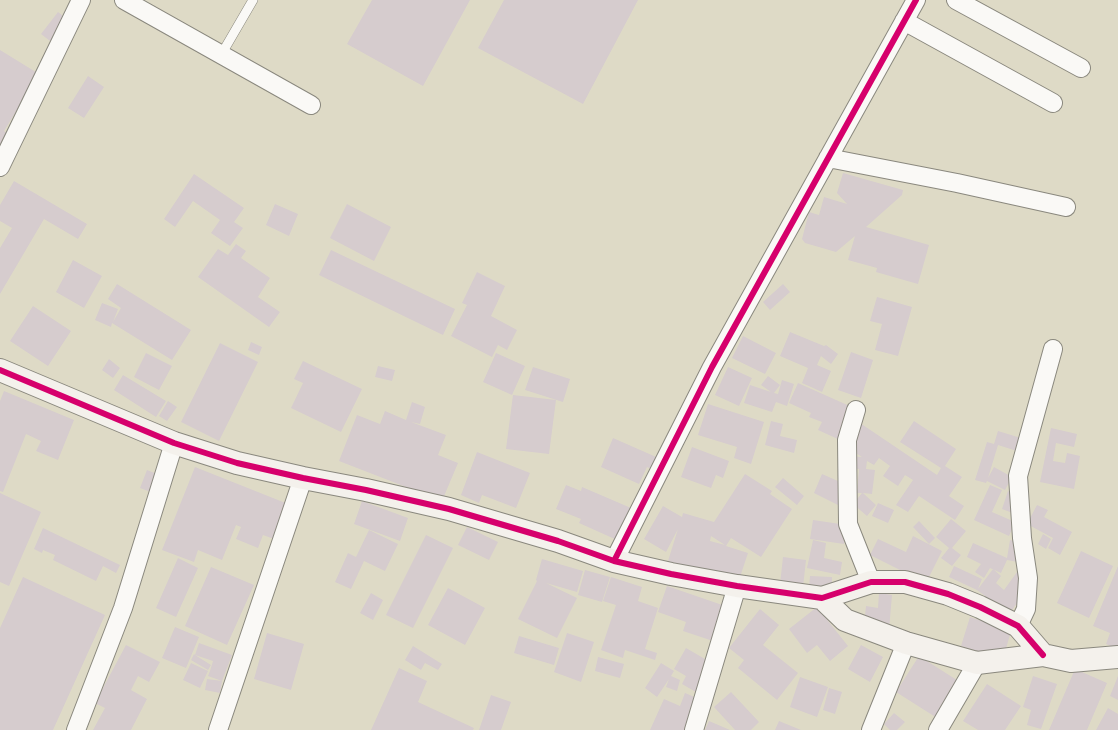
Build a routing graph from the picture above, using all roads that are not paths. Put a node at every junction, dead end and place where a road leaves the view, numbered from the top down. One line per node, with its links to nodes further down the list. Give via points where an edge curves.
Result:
1 (81, 0): 12 (street)
2 (124, 0): 7 (street)
3 (253, 0): 7 (lane)
4 (916, 0): 6 (street)
5 (956, 0): 8 (street)
6 (904, 21): 9 (street); 11 (street)
7 (221, 54): 10 (street)
8 (1081, 68)
9 (1053, 103)
10 (311, 105)
11 (828, 158): 13 (street); 19 (street, via 712,367)
12 (0, 167)
13 (1066, 207)
14 (1053, 349): 23 (street, via 1018,476 1022,538 1028,578 1026,609)
15 (0, 370): 17 (street)
16 (856, 410): 20 (street, via 847,440 848,524)
17 (174, 443): 18 (street, via 237,463); 28 (street, via 123,608)
18 (303, 478): 19 (street, via 449,509 558,541); 29 (street)
19 (614, 561): 21 (street)
20 (871, 582): 22 (street); 23 (street, via 905,582 948,594 980,606)
21 (737, 586): 22 (street); 30 (street)
22 (822, 598): 24 (street, via 845,620)
23 (1018, 626): 25 (street)
24 (906, 643): 27 (street); 31 (street)
25 (1043, 655): 26 (street, via 1071,661); 27 (street)
26 (1118, 657)
27 (977, 663): 32 (street)
28 (76, 730)
29 (218, 730)
30 (694, 730)
31 (871, 730)
32 (938, 730)

